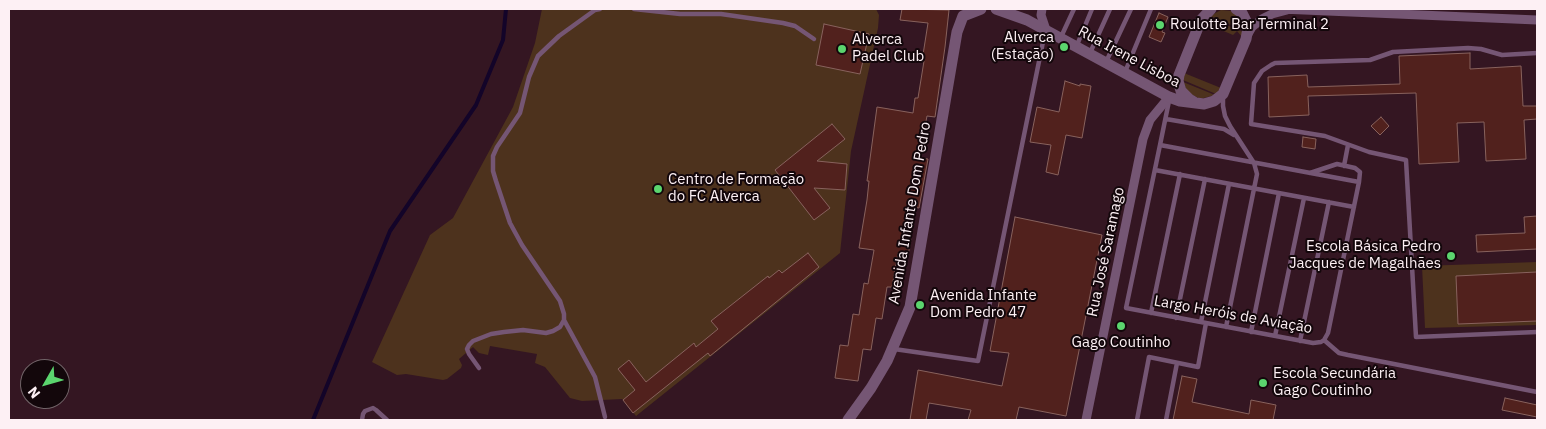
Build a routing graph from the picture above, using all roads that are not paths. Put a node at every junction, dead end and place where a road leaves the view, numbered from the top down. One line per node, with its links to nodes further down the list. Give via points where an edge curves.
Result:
1 (600, 9): 47 (lane, via 559,36 538,56 520,113 493,156 495,176 510,222 560,301)
2 (634, 9): 18 (lane, via 721,14 783,23 795,26)
3 (981, 9): 55 (street, Avenida Infante Dom Pedro, via 963,16 957,32 910,307)
4 (996, 9): 15 (street, Rua Irene Lisboa)
5 (1042, 9): 15 (street)
6 (1074, 9): 17 (lane)
7 (1092, 9): 19 (lane)
8 (1110, 9): 21 (lane)
9 (1131, 9): 22 (lane)
10 (1151, 9): 24 (lane)
11 (1211, 9): 23 (street, via 1201,20)
12 (1236, 9): 16 (street, via 1245,18)
13 (1285, 9): 14 (street); 16 (street, via 1262,19)
14 (1537, 20)
15 (1046, 30): 17 (street, Rua Irene Lisboa); 55 (lane, via 978,361)
16 (1248, 34): 25 (street)
17 (1061, 38): 19 (street, Rua Irene Lisboa)
18 (814, 39)
19 (1077, 46): 21 (street, Rua Irene Lisboa)
20 (1537, 53): 31 (lane, via 1502,54 1476,48 1393,52 1370,60 1275,63 1257,77 1252,88 1251,124 1325,136)
21 (1090, 54): 22 (street, Rua Irene Lisboa)
22 (1106, 62): 24 (street, Rua Irene Lisboa)
23 (1180, 70): 26 (street); 27 (street, via 1178,81 1181,91)
24 (1125, 72): 26 (street, Rua Irene Lisboa)
25 (1223, 94): 27 (street, via 1210,103); 29 (lane, via 1225,116)
26 (1169, 97): 27 (street, Rua Irene Lisboa); 28 (lane, Largo Heróis de Aviação); 63 (street, Rua José Saramago, via 1150,120 1143,139)
27 (1199, 104)
28 (1166, 118): 29 (lane, via 1224,129); 30 (lane, Largo Heróis de Aviação)
29 (1239, 139): 32 (lane)
30 (1160, 145): 32 (lane); 34 (lane, Largo Heróis de Aviação)
31 (1348, 145): 33 (lane); 51 (lane, via 1406,160 1416,337)
32 (1254, 163): 35 (lane); 40 (lane, via 1257,174)
33 (1344, 166): 35 (lane, via 1332,165); 38 (lane, via 1358,169)
34 (1155, 170): 36 (lane); 45 (lane, Largo Heróis de Aviação, via 1126,308)
35 (1309, 173): 38 (lane)
36 (1180, 174): 37 (lane); 45 (lane)
37 (1205, 179): 39 (lane); 46 (lane)
38 (1359, 182): 44 (lane, Largo Heróis de Aviação)
39 (1230, 184): 40 (lane); 48 (lane)
40 (1254, 188): 41 (lane); 49 (lane)
41 (1279, 193): 42 (lane); 50 (lane)
42 (1304, 198): 43 (lane); 52 (lane)
43 (1329, 202): 44 (lane); 54 (lane)
44 (1354, 207): 53 (lane, Largo Heróis de Aviação)
45 (1151, 313): 46 (lane, Largo Heróis de Aviação)
46 (1176, 318): 48 (lane, Largo Heróis de Aviação)
47 (564, 320): 57 (lane, via 560,327 546,333 504,332 474,341 467,349); 59 (lane, via 595,377)
48 (1204, 323): 49 (lane, Largo Heróis de Aviação); 56 (lane, via 1198,367)
49 (1226, 327): 50 (lane, Largo Heróis de Aviação)
50 (1250, 332): 52 (lane, Largo Heróis de Aviação)
51 (1537, 332)
52 (1275, 336): 54 (lane, Largo Heróis de Aviação)
53 (1324, 340): 54 (lane, Largo Heróis de Aviação, via 1317,343); 58 (lane, via 1339,353)
54 (1300, 341)
55 (893, 349): 62 (street, Avenida Infante Dom Pedro)
56 (1177, 363): 64 (lane, via 1149,358); 65 (lane)
57 (479, 368)
58 (1537, 392)
59 (605, 417)
60 (362, 420): 61 (lane, via 366,410 372,408)
61 (388, 420)
62 (848, 420)
63 (1086, 420)
64 (1137, 420)
65 (1166, 420)

